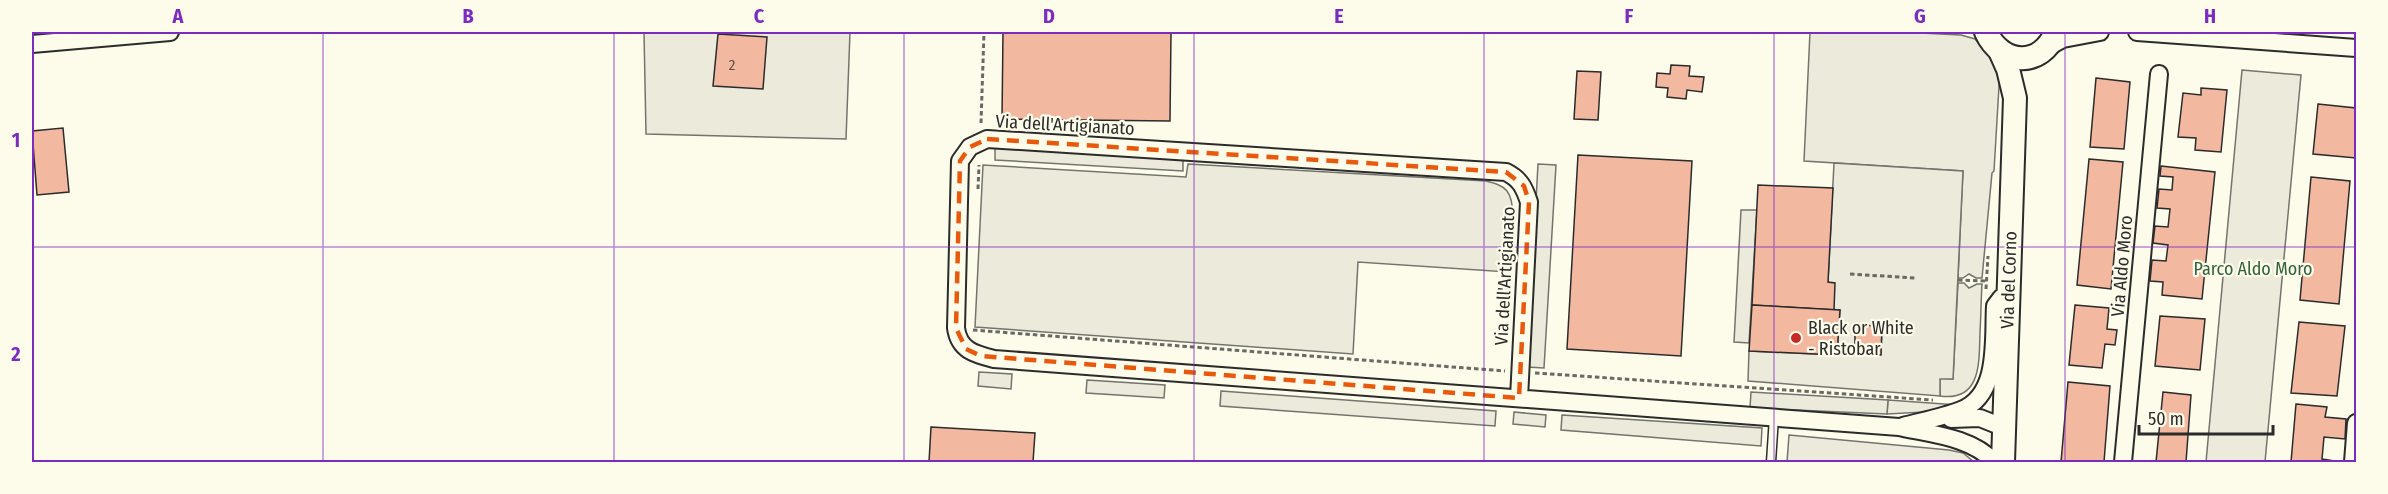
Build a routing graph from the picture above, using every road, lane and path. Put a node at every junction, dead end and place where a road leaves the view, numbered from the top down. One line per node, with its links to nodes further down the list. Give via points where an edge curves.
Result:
1 (170, 32): 9 (street)
2 (984, 32): 14 (path)
3 (1969, 32): 8 (street)
4 (2100, 32): 10 (street)
5 (2137, 32): 6 (street)
6 (2236, 35): 7 (street)
7 (2312, 38): 11 (street)
8 (1992, 42): 10 (street, via 2009,56 2022,58); 13 (street, Via del Corno, via 2008,69)
9 (32, 44)
10 (2047, 44): 13 (street, Via del Corno, via 2025,71)
11 (2356, 48)
12 (2159, 74): 34 (street, Via Aldo Moro)
13 (2015, 98): 22 (street, Via del Corno)
14 (980, 142): 15 (path); 24 (street, Via dell'Artigianato, via 1506,172 1524,186 1529,202); 25 (street, Via dell'Artigianato, via 960,160 956,328 957,339 970,351 993,359)
15 (978, 200)
16 (1989, 249): 20 (path)
17 (1850, 274): 18 (path)
18 (1915, 278)
19 (1958, 280): 20 (path)
20 (1986, 281): 21 (path)
21 (1985, 293)
22 (2009, 295): 29 (street, via 1995,306 1990,377 1984,390 1963,410); 30 (street, Via del Corno)
23 (972, 328): 24 (path)
24 (1520, 372): 25 (street, Via dell'Artigianato); 26 (path)
25 (1519, 398): 27 (street, Via dell'Artigianato)
26 (1940, 400)
27 (1774, 417): 29 (street, Via dell'Artigianato); 31 (lane)
28 (2356, 423): 35 (street)
29 (1899, 427): 30 (street, via 1980,418); 32 (street, Via dell'Artigianato, via 1966,443)
30 (2005, 428): 33 (street, Via del Corno)
31 (1771, 462)
32 (1994, 462)
33 (2003, 462)
34 (2123, 462)
35 (2353, 462)

